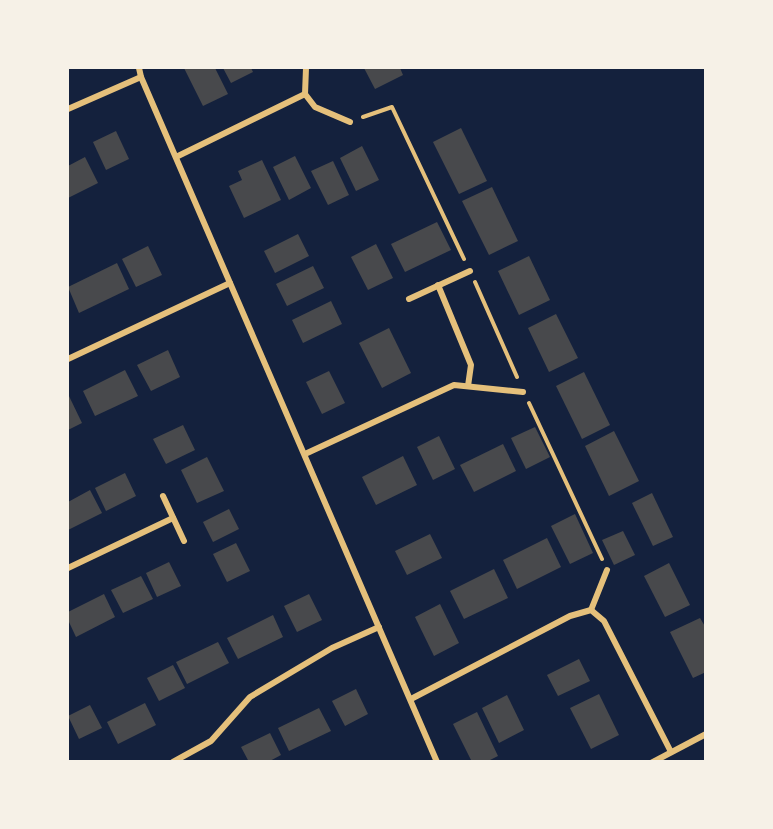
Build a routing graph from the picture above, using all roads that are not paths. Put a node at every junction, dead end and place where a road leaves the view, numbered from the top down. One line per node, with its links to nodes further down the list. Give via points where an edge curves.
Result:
1 (139, 68): 3 (street)
2 (306, 68): 4 (street)
3 (141, 77): 5 (street); 7 (street)
4 (305, 94): 6 (street, via 315,107); 7 (street)
5 (68, 109)
6 (350, 122)
7 (176, 157): 9 (street)
8 (470, 271): 10 (street)
9 (230, 283): 12 (street); 15 (street)
10 (438, 285): 11 (street); 13 (street, via 471,365)
11 (408, 299)
12 (68, 359)
13 (468, 386): 14 (street); 15 (street, via 454,386)
14 (524, 392)
15 (304, 454): 22 (street)
16 (163, 496): 17 (street)
17 (173, 518): 18 (street); 19 (street)
18 (184, 541)
19 (68, 568)
20 (607, 570): 21 (street)
21 (591, 610): 23 (street, via 570,616); 25 (street, via 604,621)
22 (379, 627): 23 (street); 26 (street, via 332,648 250,697 211,741)
23 (411, 699): 27 (street)
24 (705, 734): 25 (street)
25 (670, 752): 28 (street)
26 (172, 762)
27 (437, 762)
28 (653, 762)

